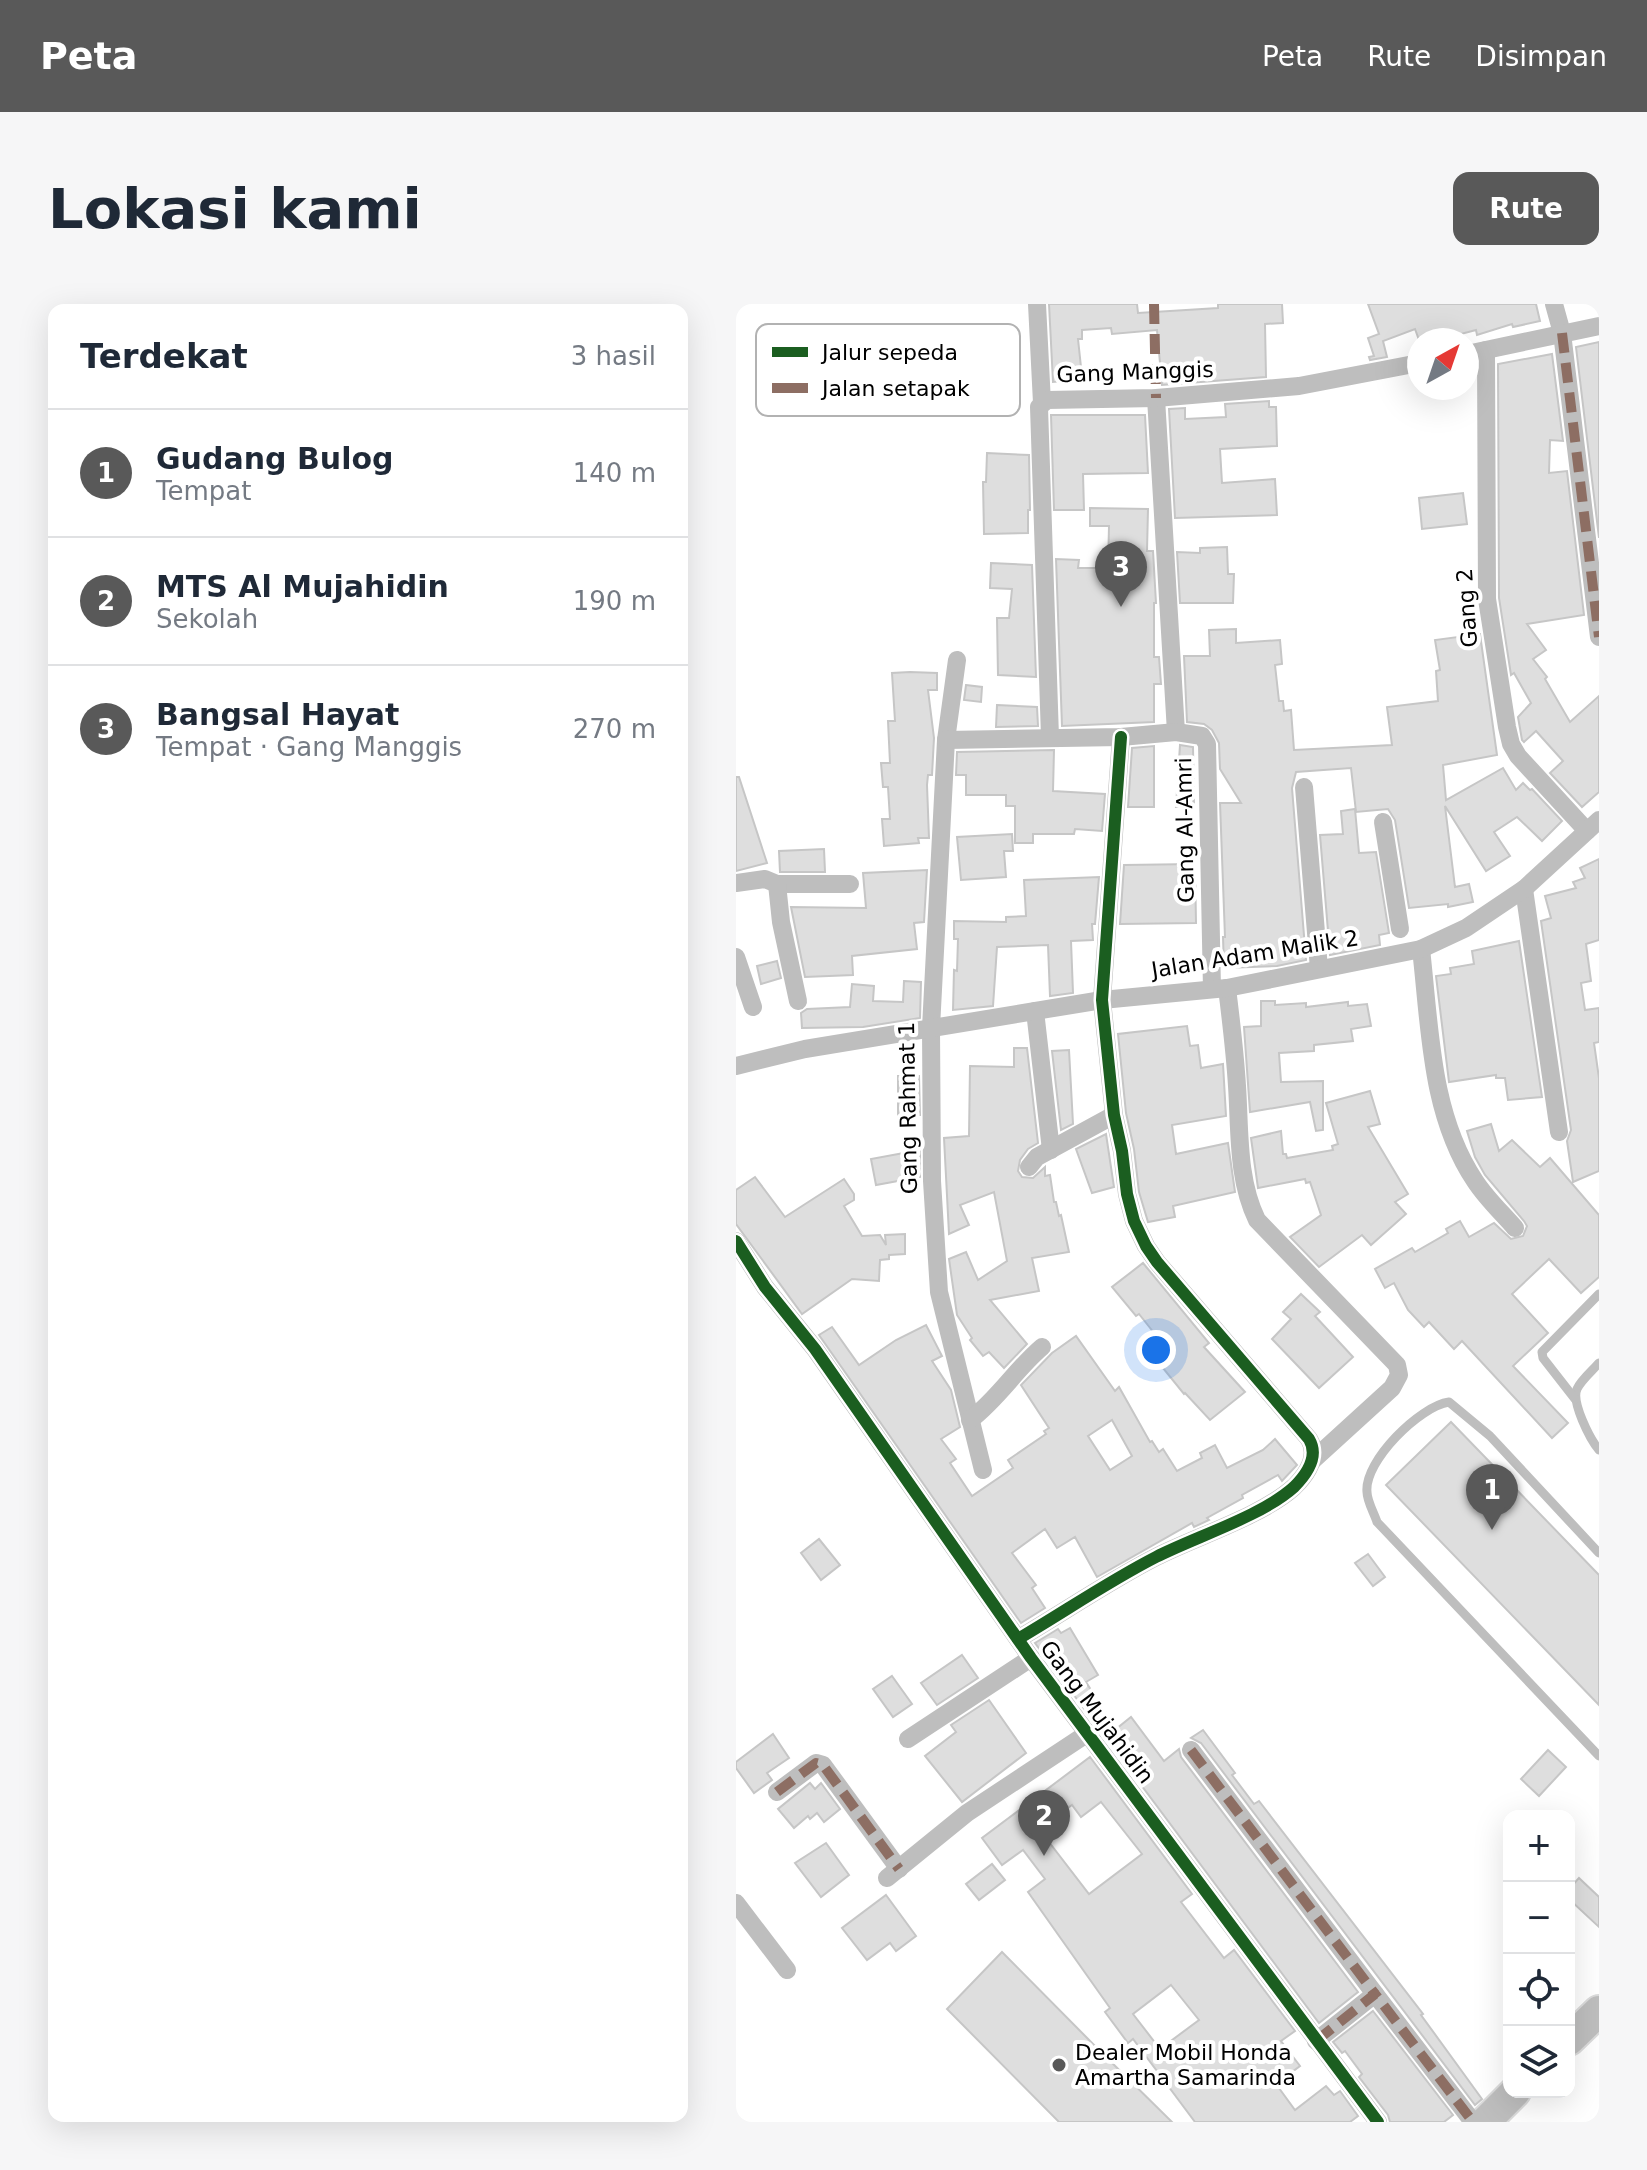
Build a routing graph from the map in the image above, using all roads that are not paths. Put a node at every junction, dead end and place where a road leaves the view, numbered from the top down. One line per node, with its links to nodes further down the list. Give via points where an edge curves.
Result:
1 (1037, 304): 9 (street)
2 (1554, 304): 4 (street)
3 (1599, 326): 4 (street)
4 (1562, 333): 5 (street); 10 (street)
5 (1486, 350): 6 (street); 19 (street, Gang 2, via 1487,599 1507,727 1518,756)
6 (1479, 351)
7 (1407, 365): 8 (street, Gang Manggis, via 1299,386)
8 (1156, 398): 9 (street, Gang Manggis); 13 (street)
9 (1042, 403): 14 (street, Gang Manggis)
10 (1592, 509): 11 (street)
11 (1599, 637)
12 (957, 660): 16 (street, Gang Rahmat 1)
13 (1176, 732): 15 (street, Gang Al-Amri); 27 (street, Gang Al-Amri, via 1202,736 1207,744)
14 (1050, 737): 15 (street, Gang Al-Amri); 16 (street, Gang Al-Amri)
15 (1121, 737): 28 (street)
16 (946, 740): 32 (street, Gang Rahmat 1)
17 (1304, 787): 26 (street)
18 (1383, 822): 24 (street)
19 (1593, 825): 23 (street, Jalan Adam Malik 2)
20 (736, 883): 21 (street, via 765,879)
21 (777, 884): 22 (street); 29 (street)
22 (850, 884)
23 (1524, 889): 24 (street, Jalan Adam Malik 2, via 1466,928); 35 (street)
24 (1406, 942): 26 (street, Jalan Adam Malik 2); 38 (street, via 1448,1128 1473,1179)
25 (736, 957): 30 (street)
26 (1319, 969): 27 (street, Jalan Adam Malik 2)
27 (1219, 988): 28 (street, Jalan Adam Malik 2); 48 (street, via 1236,1066 1248,1203 1257,1220 1397,1365 1399,1375 1392,1388)
28 (1102, 1000): 31 (street, Jalan Adam Malik 2); 34 (street)
29 (798, 1001)
30 (753, 1007)
31 (1035, 1011): 32 (street, Jalan Adam Malik 2); 36 (street)
32 (931, 1028): 33 (street, Jalan Adam Malik 2); 44 (street, Gang Rahmat 1, via 939,1292)
33 (736, 1066)
34 (1114, 1115): 36 (street); 48 (street, via 1127,1194 1146,1246 1309,1439)
35 (1559, 1132)
36 (1051, 1150): 37 (street)
37 (1029, 1167)
38 (1515, 1228)
39 (736, 1241): 51 (street, Gang Mujahidin)
40 (1599, 1294): 43 (lane, via 1542,1352)
41 (1042, 1347): 44 (street)
42 (1599, 1363): 43 (lane, via 1577,1388)
43 (1575, 1399): 46 (lane)
44 (970, 1420): 49 (street, Gang Rahmat 1)
45 (1599, 1429): 46 (lane)
46 (1591, 1437): 47 (lane)
47 (1599, 1450)
48 (1313, 1460): 51 (street, via 1294,1487 1266,1505 1157,1557)
49 (983, 1470)
50 (1599, 1553): 56 (lane, via 1490,1436 1449,1402 1407,1425 1369,1475 1366,1493 1377,1522)
51 (1018, 1639): 52 (street, Gang Mujahidin)
52 (1031, 1658): 53 (street, Gang Mujahidin); 54 (street)
53 (1088, 1733): 57 (street, via 967,1813 893,1874 823,1765 816,1763); 63 (street, Gang Mujahidin)
54 (908, 1739)
55 (1191, 1750): 60 (street)
56 (1599, 1756)
57 (777, 1792)
58 (736, 1903): 59 (street)
59 (787, 1970)
60 (1375, 1994): 63 (street); 66 (street)
61 (1599, 2011): 62 (highway)
62 (1575, 2034)
63 (1316, 2041): 65 (street, Gang Mujahidin)
64 (1509, 2098): 67 (highway)
65 (1378, 2122)
66 (1473, 2122)
67 (1485, 2122)

